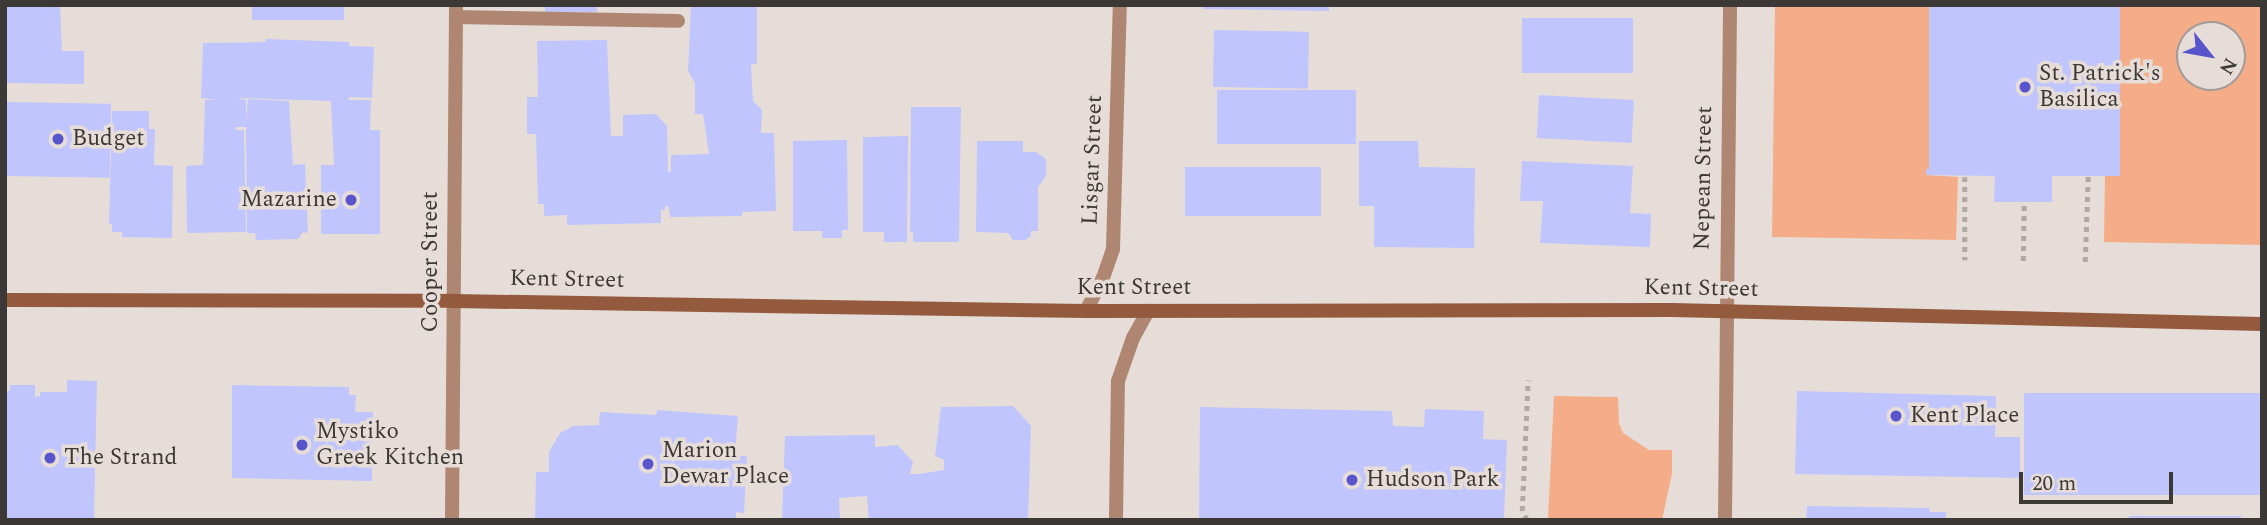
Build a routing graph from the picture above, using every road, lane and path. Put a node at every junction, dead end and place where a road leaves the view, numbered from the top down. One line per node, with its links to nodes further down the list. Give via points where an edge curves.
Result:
1 (1120, 5): 13 (street, Lisgar Street, via 1113,249)
2 (1730, 5): 15 (street, Nepean Street)
3 (456, 11): 4 (street); 12 (street, Cooper Street)
4 (678, 21)
5 (2088, 176): 10 (path)
6 (1965, 177): 8 (path)
7 (2024, 202): 9 (path)
8 (1965, 260)
9 (2023, 261)
10 (2085, 262)
11 (5, 300): 12 (main road, Kent Street)
12 (453, 301): 13 (main road, Kent Street); 18 (street, Cooper Street)
13 (1086, 311): 14 (main road, Kent Street)
14 (1148, 311): 15 (main road, Kent Street); 19 (street, via 1118,381)
15 (1726, 312): 16 (main road, Kent Street); 21 (street, Nepean Street)
16 (2262, 324)
17 (1528, 380): 20 (path, via 1522,511)
18 (453, 520)
19 (1116, 520)
20 (1527, 520)
21 (1725, 520)

